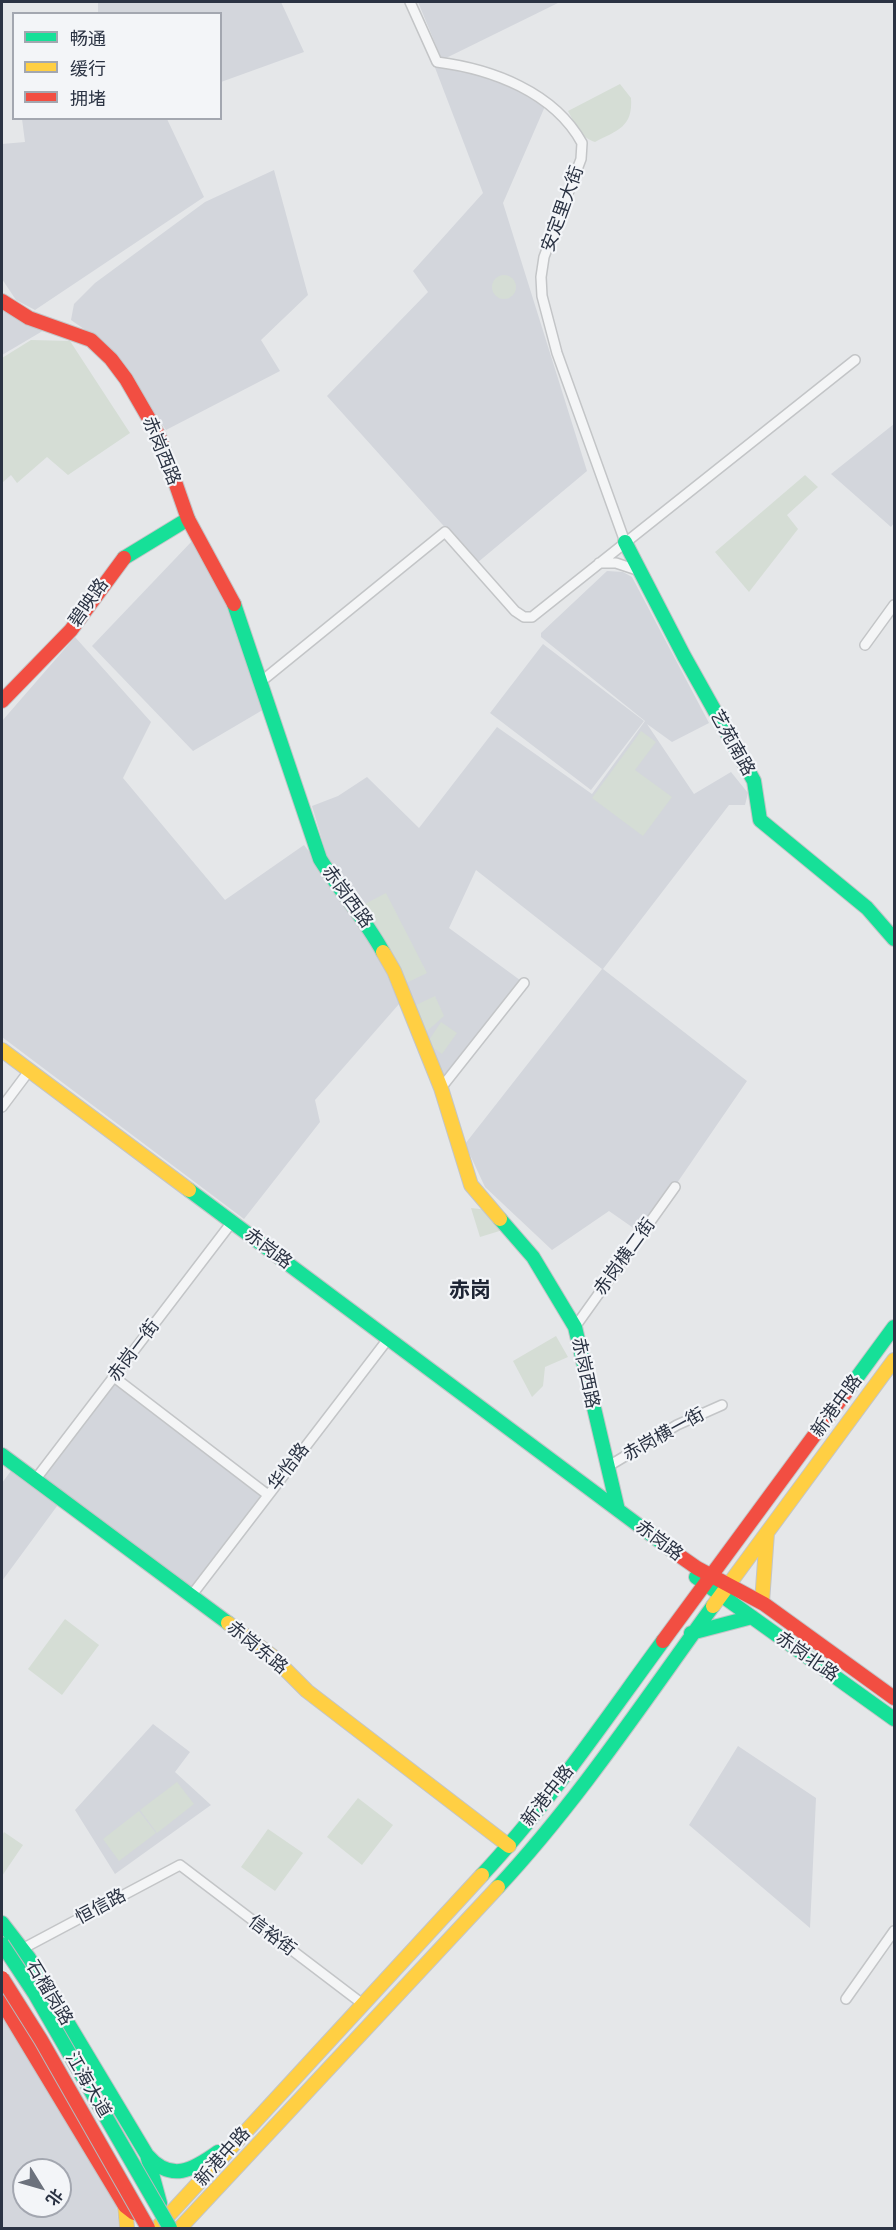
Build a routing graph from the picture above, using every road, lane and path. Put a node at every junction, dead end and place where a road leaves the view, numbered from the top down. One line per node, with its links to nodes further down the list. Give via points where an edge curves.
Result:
1 (411, 2): 5 (street, 安定里大街, via 437,62 484,70 514,84 560,114 582,143 581,159 542,268 542,296 557,353)
2 (2, 301): 4 (main road, 赤岗西路, via 29,318 91,340 111,359 159,436)
3 (855, 360): 5 (street)
4 (188, 519): 10 (main road, 赤岗西路, via 237,609); 11 (main road, 碧映路, via 120,561 71,630)
5 (625, 542): 6 (street); 7 (main road, 艺苑南路)
6 (599, 563): 7 (street, via 616,563); 10 (street, via 528,618 515,611 445,532)
7 (640, 571): 12 (main road, 艺苑南路, via 754,781 760,820 867,908)
8 (894, 605): 9 (street)
9 (865, 645)
10 (263, 680): 16 (main road, 赤岗西路, via 320,859 389,961)
11 (2, 701)
12 (894, 939)
13 (524, 983): 16 (street)
14 (2, 1050): 15 (main road, 赤岗路)
15 (29, 1071): 17 (street); 19 (main road, 赤岗路)
16 (441, 1088): 20 (main road, 赤岗西路, via 471,1185 533,1257)
17 (2, 1107)
18 (675, 1187): 20 (street, 赤岗横二街)
19 (232, 1221): 22 (main road, 赤岗路); 24 (street, 赤岗一街)
20 (575, 1327): 28 (main road, 赤岗西路)
21 (894, 1327): 33 (main road, 新港中路)
22 (388, 1339): 26 (main road, 赤岗路); 30 (street, 华怡路)
23 (894, 1360): 32 (main road, 新港中路)
24 (114, 1377): 29 (street, 赤岗一街); 30 (street)
25 (722, 1405): 28 (street, 赤岗横一街, via 676,1425)
26 (534, 1448): 31 (main road, 赤岗路); 33 (main road, 赤岗路, via 564,1476)
27 (2, 1455): 29 (main road, 赤岗东路)
28 (607, 1467): 31 (main road, 赤岗西路)
29 (35, 1480): 36 (main road, 赤岗东路)
30 (268, 1495): 36 (street, 华怡路)
31 (618, 1510): 33 (main road, 赤岗路)
32 (767, 1533): 34 (main road, 新港中路); 37 (main road)
33 (707, 1581): 34 (main road, 赤岗路); 35 (main road, 赤岗路); 42 (main road, 新港中路)
34 (730, 1583): 35 (main road, 新港中路); 37 (main road, 赤岗北路)
35 (720, 1594): 38 (main road, 赤岗北路); 39 (main road, 新港中路)
36 (190, 1596): 42 (main road, 赤岗东路, via 272,1656 307,1691)
37 (762, 1602): 40 (main road, 赤岗北路)
38 (752, 1617): 39 (main road); 41 (main road, 赤岗北路)
39 (692, 1633): 43 (main road, 新港中路)
40 (894, 1698)
41 (894, 1719)
42 (509, 1846): 43 (main road, 赤岗东路); 45 (main road, 新港中路)
43 (525, 1858): 46 (main road, 新港中路)
44 (180, 1865): 50 (street, 恒信路); 55 (street, 信裕街)
45 (486, 1872): 46 (main road); 55 (main road, 新港中路)
46 (501, 1884): 62 (main road, 新港中路)
47 (2, 1923): 50 (main road, 石榴岗路)
48 (894, 1931): 52 (street)
49 (2, 1944): 64 (main road, 江海大道, bridge, via 35,1994)
50 (22, 1949): 53 (main road, 石榴岗路)
51 (2, 1978): 66 (main road, 江海大道, bridge)
52 (846, 1999)
53 (54, 2000): 56 (main road, via 37,2028); 57 (main road, 石榴岗路)
54 (2, 2002): 56 (main road)
55 (364, 2005): 59 (main road, 新港中路)
56 (15, 2026): 58 (main road)
57 (89, 2058): 58 (main road, via 76,2053 61,2057); 60 (main road, 石榴岗路)
58 (50, 2085): 63 (main road)
59 (251, 2126): 60 (main road, via 204,2162 181,2172 158,2168); 61 (main road, 新港中路)
60 (147, 2155): 64 (main road, 石榴岗路)
61 (200, 2182): 62 (main road); 64 (main road, 新港中路)
62 (213, 2195): 67 (main road, 新港中路)
63 (125, 2206): 64 (main road); 65 (main road)
64 (162, 2227)
65 (127, 2229)
66 (148, 2229)
67 (180, 2229)

